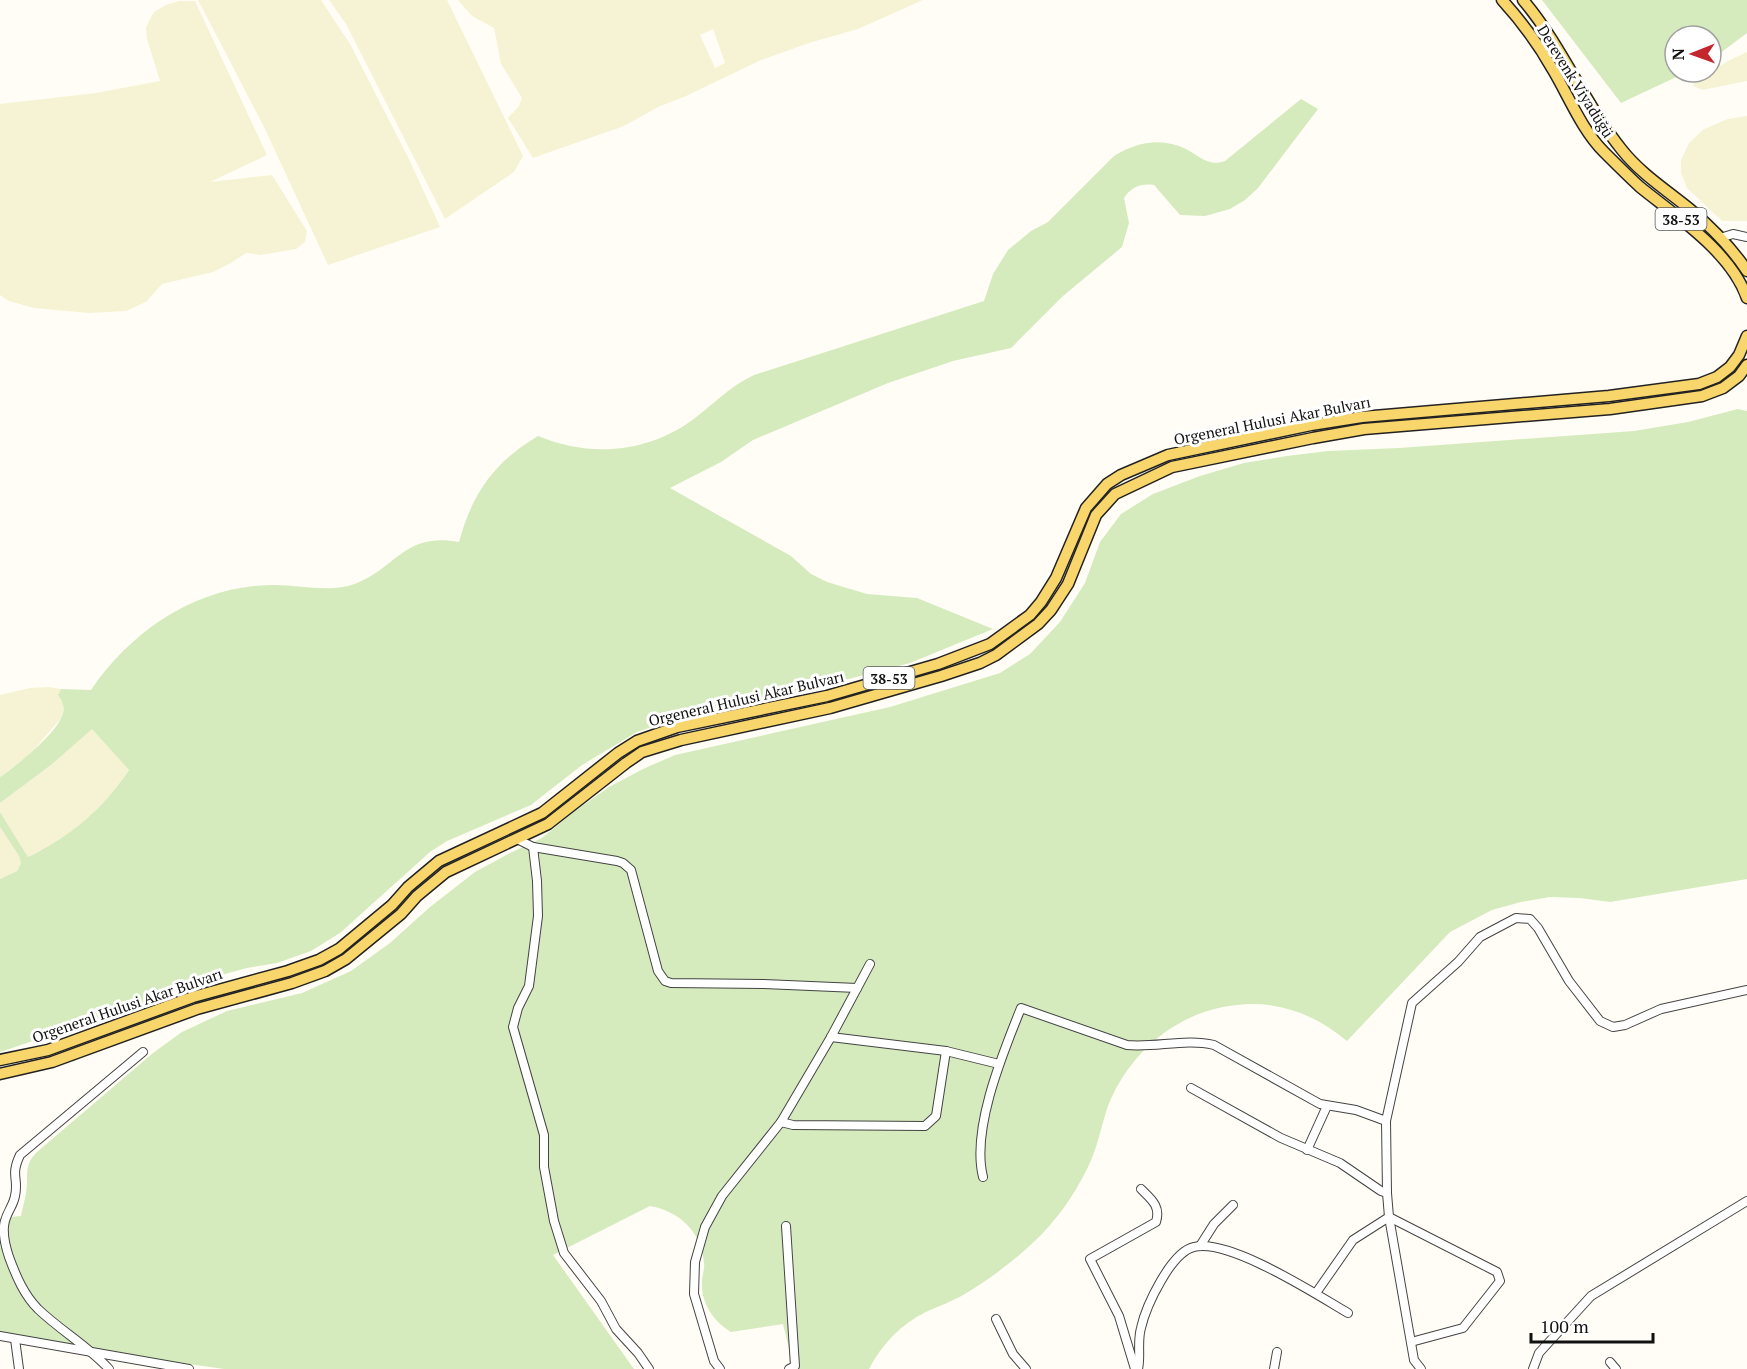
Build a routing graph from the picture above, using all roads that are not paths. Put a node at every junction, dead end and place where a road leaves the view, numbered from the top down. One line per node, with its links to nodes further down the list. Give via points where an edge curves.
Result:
1 (1502, 0): 6 (main road, Derevenk Viyadüğü / 38-53, via 1542,51 1602,150 1724,260)
2 (1523, 0): 4 (main road, Derevenk Viyadüğü / 38-53, via 1623,152)
3 (1747, 237): 4 (street, via 1732,234)
4 (1720, 238): 5 (main road, 38-53)
5 (1747, 271)
6 (1747, 298)
7 (1747, 336): 17 (main road, Orgeneral Hulusi Akar Bulvarı / 38-53, via 1730,367 1699,384 1609,396 1362,417 1168,455 1107,484 1086,508 1056,578 1041,602 1030,615 990,644 938,664 827,696 677,727 636,741 542,813 439,861 339,949 319,960 193,997 48,1050)
8 (1747, 365): 9 (main road, Orgeneral Hulusi Akar Bulvarı / 38-53, via 1724,388 1702,396 1610,409 1364,429 1172,467 1115,494 1096,515 1068,584 1052,610 996,655 941,676 830,708 642,752 548,824)
9 (517, 839): 10 (street); 19 (main road, Orgeneral Hulusi Akar Bulvarı / 38-53, via 446,872 401,914 325,972 196,1009 52,1062)
10 (532, 847): 12 (street, via 617,861 631,870 658,971 665,981); 45 (street, via 538,916 529,986 513,1027 544,1135 544,1167 554,1221 564,1254)
11 (870, 964): 12 (street)
12 (857, 988): 14 (street)
13 (1747, 990): 22 (street, via 1661,1009 1613,1027 1600,1021 1569,981 1530,919 1516,918 1480,937 1412,1003)
14 (831, 1037): 15 (street); 23 (street)
15 (946, 1051): 18 (street); 23 (street, via 936,1116 925,1126)
16 (143, 1052): 30 (street, via 20,1155 15,1166 13,1204)
17 (0, 1060)
18 (999, 1064): 21 (street, via 1021,1008 1126,1045 1214,1045); 25 (street, via 980,1140)
19 (0, 1074)
20 (1191, 1088): 24 (street)
21 (1327, 1106): 22 (street); 24 (street)
22 (1386, 1120): 27 (street)
23 (781, 1122): 46 (street, via 722,1196 705,1227 695,1262 694,1294 714,1361)
24 (1307, 1150): 27 (street, via 1340,1163)
25 (983, 1177)
26 (1141, 1189): 49 (street, via 1157,1206 1156,1222 1090,1259 1119,1316)
27 (1387, 1193): 31 (street)
28 (1747, 1201): 52 (street, via 1591,1296 1539,1353)
29 (1233, 1205): 33 (street)
30 (3, 1214): 40 (street, via 6,1247 17,1280 38,1309)
31 (1389, 1217): 34 (street, via 1353,1240); 39 (street); 39 (street, via 1494,1268 1500,1276 1463,1328)
32 (786, 1226): 47 (street, via 795,1366)
33 (1200, 1246): 34 (street, via 1248,1258); 49 (street, via 1177,1257 1156,1292 1140,1329)
34 (1316, 1293): 35 (street)
35 (1348, 1313)
36 (996, 1319): 48 (street, via 1013,1354)
37 (0, 1336): 38 (street)
38 (15, 1339): 40 (street); 42 (street)
39 (1410, 1342): 51 (street, via 1414,1360)
40 (94, 1352): 43 (street); 44 (street)
41 (1277, 1352): 50 (street)
42 (19, 1369)
43 (109, 1369)
44 (189, 1369)
45 (649, 1369)
46 (720, 1369)
47 (789, 1369)
48 (1026, 1369)
49 (1136, 1369)
50 (1274, 1369)
51 (1421, 1369)
52 (1533, 1369)

